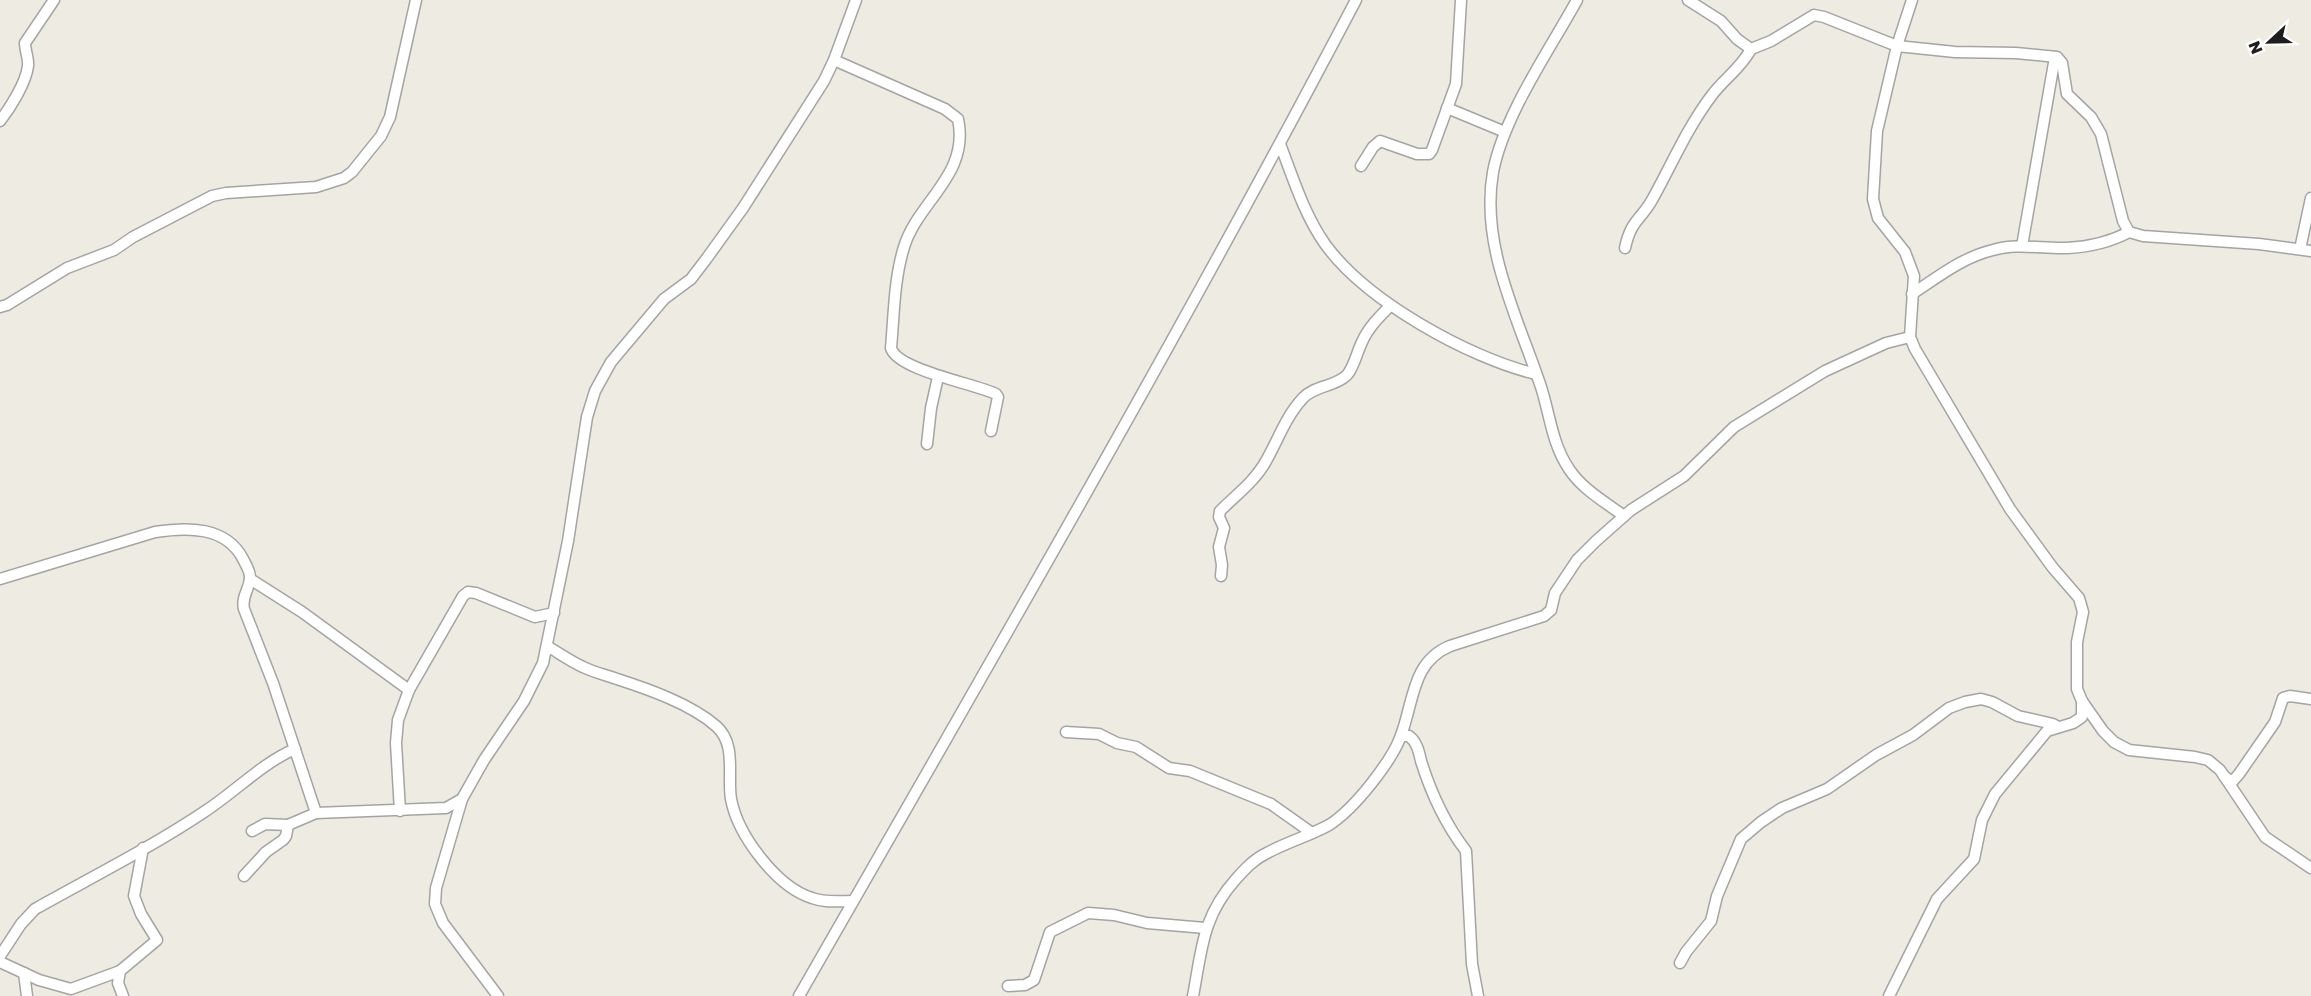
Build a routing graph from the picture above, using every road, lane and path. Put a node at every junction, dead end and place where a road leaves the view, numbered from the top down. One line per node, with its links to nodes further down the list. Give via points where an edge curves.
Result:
1 (54, 0): 14 (street, via 25,43 28,66 9,110)
2 (416, 0): 25 (street, via 390,117 381,136 344,178 316,187 212,196 122,246 67,268)
3 (856, 0): 12 (street)
4 (1356, 0): 16 (street)
5 (1461, 0): 13 (street, via 1456,84)
6 (1577, 0): 15 (street)
7 (1688, 0): 10 (street, via 1721,21)
8 (1912, 0): 9 (street)
9 (1897, 46): 10 (street, via 1814,15 1771,41); 11 (street); 23 (street, via 1877,131 1874,205 1878,218 1909,259 1914,276)
10 (1751, 48): 21 (street, via 1697,115 1652,201 1634,222)
11 (2055, 57): 19 (street, via 2062,63 2067,94 2091,117 2101,134); 20 (street)
12 (834, 60): 28 (street, via 945,109 958,120 959,140 948,177 916,221 904,247 891,348 896,356); 35 (street, via 813,100 707,258 691,279 664,299 599,381 587,417)
13 (1448, 108): 15 (street); 17 (street, via 1428,154 1380,141)
14 (0, 121)
15 (1505, 132): 27 (street, via 1494,169 1489,213 1499,265)
16 (1280, 144): 24 (street, via 1297,192 1325,244); 54 (street, via 1136,406)
17 (1361, 166)
18 (2311, 198): 22 (street)
19 (2129, 232): 20 (street, via 2098,244 2067,248); 22 (street)
20 (2022, 246): 23 (street, via 1977,255)
21 (1625, 248)
22 (2306, 250)
23 (1912, 294): 26 (street)
24 (1390, 306): 27 (street, via 1476,354); 32 (street, via 1368,330 1350,372 1302,398 1260,470 1220,511 1224,528)
25 (0, 307)
26 (1910, 337): 31 (street, via 1886,343 1826,371 1752,415 1734,427 1684,476); 39 (street, via 2010,509 2079,598 2083,612 2076,666)
27 (1536, 374): 31 (street, via 1553,436 1569,469 1590,491)
28 (938, 377): 29 (street, via 996,394); 30 (street)
29 (991, 431)
30 (927, 444)
31 (1624, 516): 42 (street, via 1577,560 1544,616 1450,646 1426,662)
32 (1221, 576)
33 (0, 579): 34 (street, via 178,528 200,530 226,540 242,557)
34 (250, 579): 37 (street); 43 (street, via 243,598 244,609)
35 (554, 613): 36 (street); 37 (street, via 535,617 468,592)
36 (547, 646): 45 (street, via 524,701); 54 (street, via 583,667 692,710 716,726 728,746 733,807 744,832 767,865 786,885 812,898)
37 (409, 690): 46 (street, via 396,734)
38 (2311, 699): 44 (street, via 2283,698 2276,722 2239,774 2232,782)
39 (2082, 701): 40 (street, via 2082,717); 44 (street, via 2103,731 2122,747 2201,758 2216,765)
40 (2058, 727): 58 (street, via 2018,716 1981,699 1965,702 1949,708 1827,789 1782,808 1741,839 1711,921); 68 (street, via 2047,731 1995,794 1982,820 1974,859 1934,904)
41 (1066, 732): 50 (street, via 1099,734 1136,747 1168,768 1190,771 1271,804)
42 (1401, 736): 50 (street, via 1362,794 1340,817); 67 (street, via 1409,736 1415,742 1439,807 1466,851 1472,964)
43 (295, 749): 47 (street); 51 (street, via 206,811)
44 (2223, 775): 52 (street, via 2265,837)
45 (462, 799): 46 (street, via 446,808); 64 (street, via 437,882 435,904 448,931)
46 (400, 811): 47 (street)
47 (316, 813): 48 (street)
48 (288, 825): 49 (street, via 265,824); 53 (street, via 283,840)
49 (252, 831)
50 (1312, 833): 55 (street, via 1255,860 1222,895)
51 (143, 848): 56 (street, via 35,909); 59 (street, via 134,896 157,940)
52 (2311, 868)
53 (244, 876)
54 (853, 901): 65 (street)
55 (1205, 928): 61 (street, via 1085,914 1050,932 1034,980); 66 (street)
56 (0, 956)
57 (0, 962): 60 (street)
58 (1680, 963)
59 (120, 971): 60 (street, via 71,989); 63 (street, via 118,983)
60 (24, 973): 62 (street)
61 (1008, 986)
62 (27, 996)
63 (123, 996)
64 (498, 996)
65 (799, 996)
66 (1193, 996)
67 (1478, 996)
68 (1889, 996)

